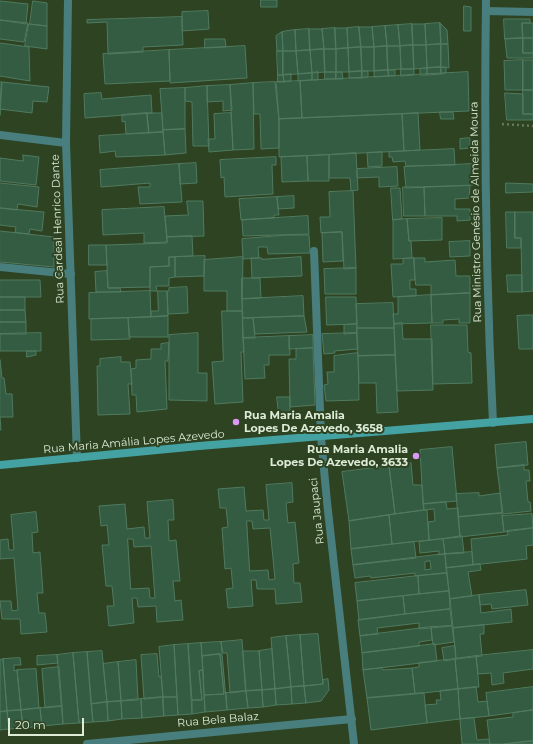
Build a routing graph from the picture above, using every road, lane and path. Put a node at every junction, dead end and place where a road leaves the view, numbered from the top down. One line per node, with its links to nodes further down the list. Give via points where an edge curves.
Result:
1 (68, 0): 8 (street, Rua Cardeal Henrico Dante)
2 (486, 0): 3 (street, Rua Ministro Genésio de Almeida Moura)
3 (486, 11): 4 (street); 5 (street, Rua Ministro Genésio de Almeida Moura)
4 (533, 12)
5 (486, 124): 6 (path); 13 (street, Rua Ministro Genésio de Almeida Moura, via 488,330)
6 (533, 126)
7 (0, 135): 8 (street)
8 (66, 143): 11 (street, Rua Cardeal Henrico Dante)
9 (314, 251): 14 (street, Rua Jaupaci)
10 (0, 267): 11 (street)
11 (71, 274): 15 (street, Rua Cardeal Henrico Dante)
12 (533, 420): 13 (main road, Rua Maria Amália Lopes Azevedo)
13 (493, 423): 14 (main road, Rua Maria Amália Lopes Azevedo)
14 (321, 436): 15 (main road, Rua Maria Amália Lopes Azevedo); 17 (street, Rua Jaupaci)
15 (77, 458): 16 (main road, Rua Maria Amália Lopes Azevedo)
16 (0, 465)
17 (352, 719): 18 (street, Rua Bela Balaz); 19 (street, Rua Jaupaci)
18 (87, 744)
19 (354, 744)

